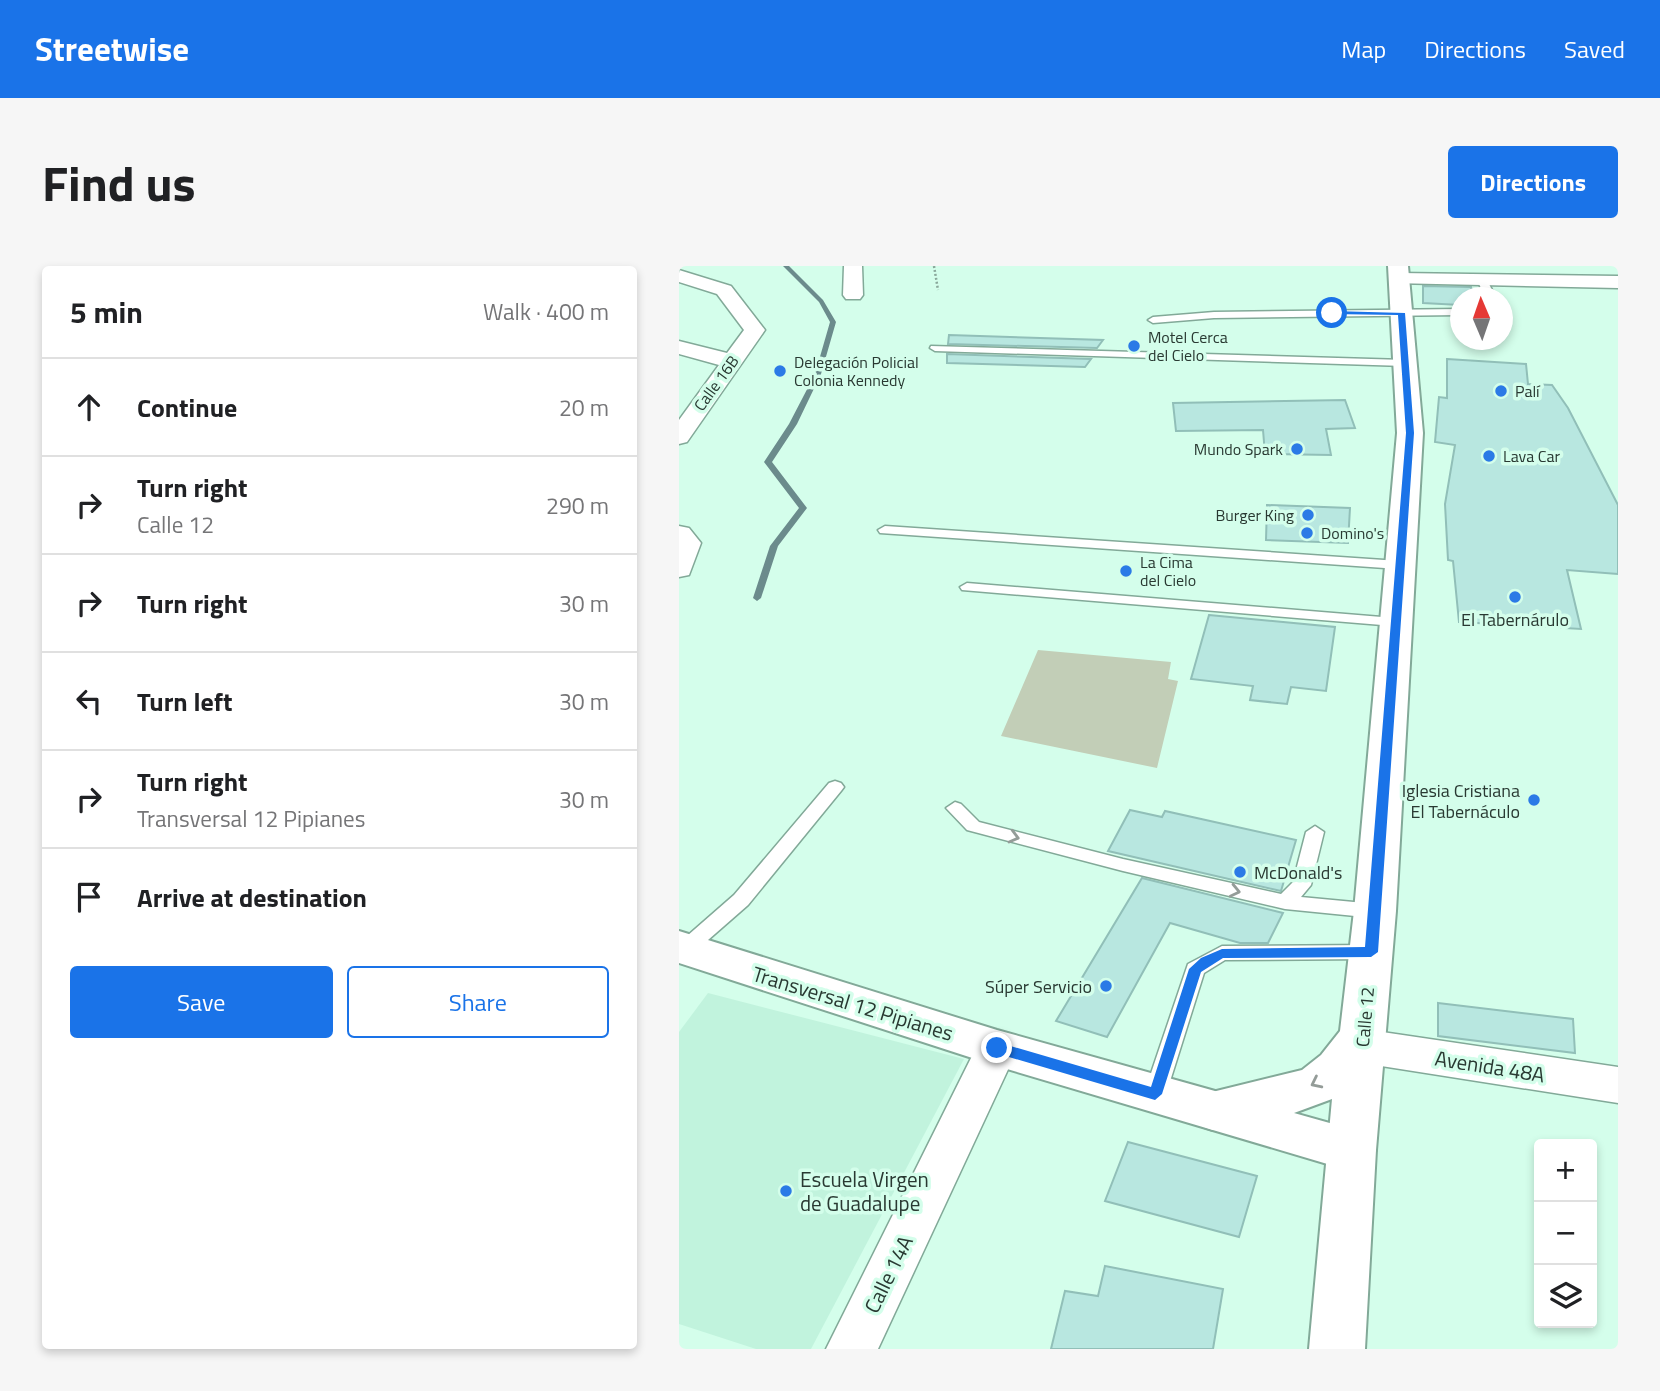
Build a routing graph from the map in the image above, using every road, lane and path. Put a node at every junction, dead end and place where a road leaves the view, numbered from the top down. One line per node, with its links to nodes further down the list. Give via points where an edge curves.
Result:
1 (853, 266): 10 (street)
2 (934, 266): 9 (path)
3 (1555, 274): 5 (street); 7 (street)
4 (679, 276): 15 (street, Calle 16B, via 725,290 755,330)
5 (1618, 282)
6 (1399, 286): 8 (street); 11 (lane); 12 (lane); 16 (main road, Calle 12)
7 (1495, 287)
8 (1450, 288)
9 (938, 290)
10 (853, 295)
11 (1450, 307)
12 (1153, 320)
13 (679, 346): 15 (street)
14 (935, 348): 16 (lane)
15 (731, 361): 17 (street, Calle 16B)
16 (1405, 363): 20 (main road, Calle 12, via 1410,433)
17 (680, 432)
18 (885, 530): 20 (lane)
19 (683, 538): 21 (street)
20 (1399, 565): 23 (main road, Calle 12)
21 (679, 569)
22 (967, 587): 23 (lane)
23 (1394, 622): 28 (main road, Calle 12)
24 (835, 787): 30 (lane, via 741,901)
25 (955, 808): 27 (lane, one-way to 27, via 973,826)
26 (1315, 832): 27 (lane, via 1302,886)
27 (1285, 902): 28 (lane)
28 (1375, 911): 29 (main road, Calle 12)
29 (1371, 952): 31 (main road, Calle 12); 34 (lane, via 1222,953 1205,961 1195,969)
30 (683, 953): 32 (main road, Transversal 12 Pipianes)
31 (1363, 1041): 33 (street, Avenida 48A); 35 (main road, one-way to 35, via 1321,1083); 36 (main road, Calle 12)
32 (997, 1048): 34 (main road, Transversal 12 Pipianes); 37 (street, Calle 14A)
33 (1618, 1085)
34 (1155, 1094): 35 (main road, Transversal 12 Pipianes)
35 (1213, 1110): 36 (main road, Transversal 12 Pipianes)
36 (1351, 1150): 38 (main road, Calle 12)
37 (852, 1349)
38 (1337, 1349)

